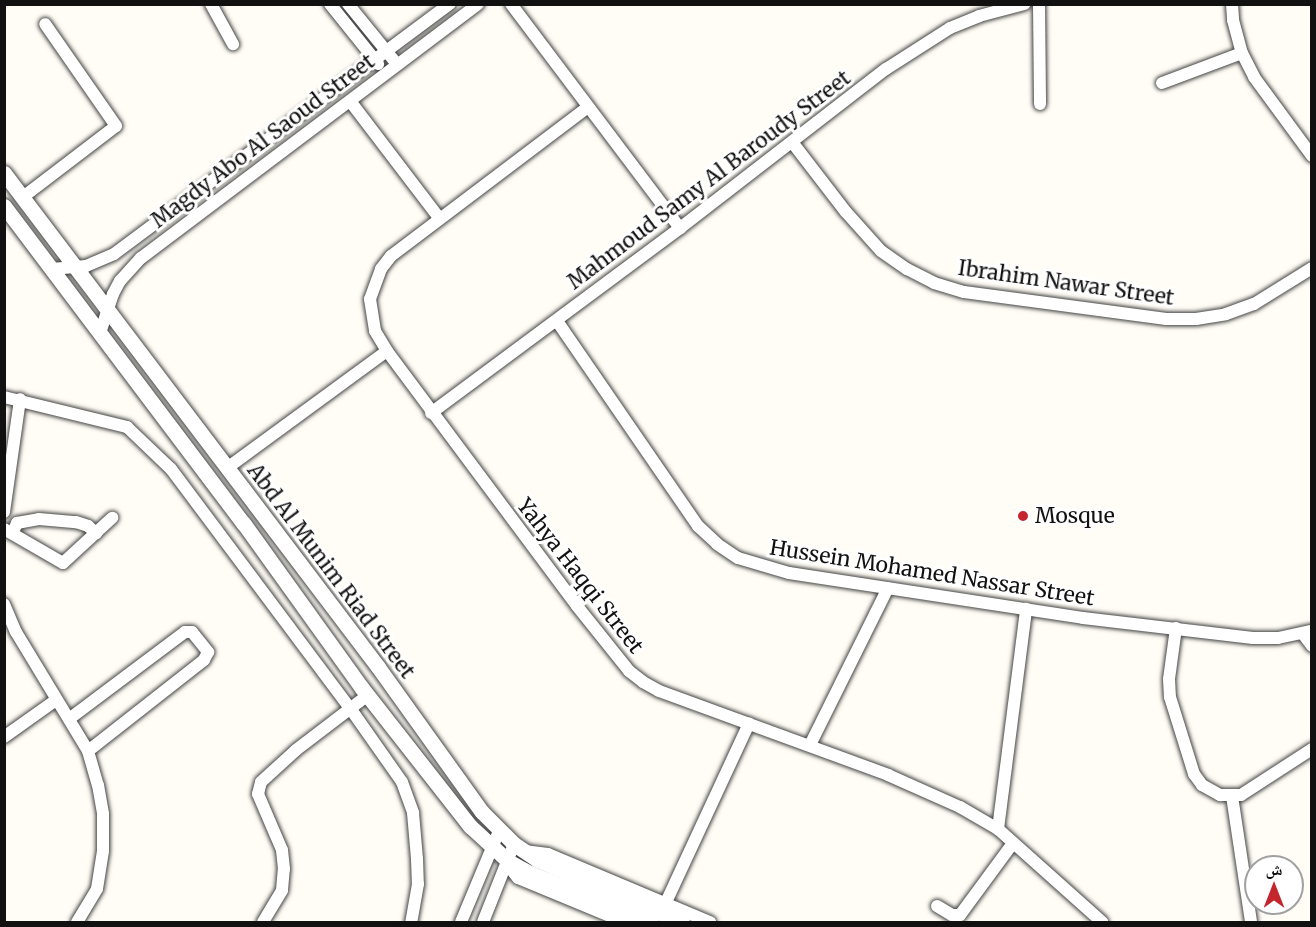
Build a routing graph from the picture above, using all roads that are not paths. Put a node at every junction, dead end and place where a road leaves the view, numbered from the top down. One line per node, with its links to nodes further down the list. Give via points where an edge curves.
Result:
1 (211, 4): 11 (street)
2 (330, 4): 14 (street)
3 (348, 4): 12 (street)
4 (450, 4): 12 (street, Magdy Abo Al Saoud Street)
5 (478, 4): 15 (street, Magdy Abo Al Saoud Street)
6 (511, 4): 20 (street)
7 (1024, 4): 21 (street, Mahmoud Samy Al Baroudy Street, via 979,16 924,44)
8 (1039, 4): 19 (street)
9 (1232, 4): 13 (street)
10 (45, 24): 24 (street, via 116,126)
11 (233, 44)
12 (385, 51): 14 (street, Magdy Abo Al Saoud Street); 15 (street)
13 (1242, 53): 17 (street); 22 (street, via 1254,77)
14 (374, 60): 16 (street); 28 (street, Magdy Abo Al Saoud Street)
15 (397, 64): 16 (street, Magdy Abo Al Saoud Street)
16 (386, 73): 18 (street, Magdy Abo Al Saoud Street)
17 (1162, 83)
18 (350, 101): 26 (street); 29 (street, Magdy Abo Al Saoud Street)
19 (1040, 104)
20 (588, 107): 26 (street, Yahya Haqqi Street); 27 (street)
21 (792, 142): 27 (street, Mahmoud Samy Al Baroudy Street); 31 (street, Ibrahim Nawar Street, via 881,251 916,274 964,292 1166,319 1196,319 1254,304)
22 (1311, 156)
23 (4, 173): 24 (street, Abd Al Munim Riad Street)
24 (23, 197): 30 (street, Abd Al Munim Riad Street)
25 (4, 206): 32 (street, Abd Al Munim Riad Street)
26 (439, 218): 36 (street, Yahya Haqqi Street, via 391,256 374,284 371,316)
27 (680, 228): 34 (street, Mahmoud Samy Al Baroudy Street)
28 (142, 234): 29 (street); 30 (street, Magdy Abo Al Saoud Street, via 105,260)
29 (153, 249): 33 (street, Magdy Abo Al Saoud Street, via 120,281)
30 (76, 267): 32 (street, Magdy Abo Al Saoud Street); 33 (street, Abd Al Munim Riad Street)
31 (1311, 268)
32 (52, 269): 35 (street, Abd Al Munim Riad Street)
33 (108, 309): 35 (street, Magdy Abo Al Saoud Street); 40 (street, Abd Al Munim Riad Street)
34 (557, 321): 39 (street, Mahmoud Samy Al Baroudy Street); 49 (street, Hussein Mohamed Nassar Street, via 698,526 717,544 738,558 764,567)
35 (100, 333): 44 (street, Abd Al Munim Riad Street)
36 (387, 351): 39 (street, Yahya Haqqi Street); 40 (street)
37 (4, 397): 38 (street)
38 (20, 399): 41 (street); 57 (street, via 114,422 136,434 171,469)
39 (431, 413): 59 (street, Yahya Haqqi Street, via 629,671 659,691)
40 (227, 468): 42 (street, Abd Al Munim Riad Street)
41 (4, 512)
42 (262, 513): 44 (street, via 257,522); 47 (street, Abd Al Munim Riad Street)
43 (112, 518): 46 (street)
44 (243, 524): 48 (street, Abd Al Munim Riad Street)
45 (9, 530): 46 (street, via 17,523 39,519 76,522); 46 (street, via 61,562)
46 (96, 533)
47 (289, 549): 48 (street, via 276,548); 66 (street, Abd Al Munim Riad Street, via 465,792)
48 (268, 560): 55 (street, Abd Al Munim Riad Street)
49 (888, 588): 51 (street, Hussein Mohamed Nassar Street); 61 (street)
50 (4, 604): 56 (street, via 16,633)
51 (1026, 609): 52 (street, Hussein Mohamed Nassar Street); 65 (street)
52 (1176, 628): 53 (street, Hussein Mohamed Nassar Street, via 1253,638); 64 (street, via 1169,679 1174,716 1198,780 1214,793)
53 (1307, 633): 54 (street)
54 (1311, 646)
55 (368, 695): 57 (street); 69 (street, Abd Al Munim Riad Street, via 450,803)
56 (56, 700): 58 (street); 60 (street)
57 (351, 708): 74 (street, via 296,750 259,787 258,794 282,850 284,869 282,890); 75 (street, via 410,799 418,884)
58 (69, 719): 63 (street); 63 (street, via 182,634 192,632 208,652 204,660)
59 (749, 723): 61 (street, Yahya Haqqi Street); 72 (street)
60 (4, 737)
61 (810, 745): 65 (street, Yahya Haqqi Street, via 924,790)
62 (1311, 748): 64 (street, via 1253,788)
63 (88, 751): 73 (street, via 103,814 103,850 97,889)
64 (1232, 796): 82 (street)
65 (998, 829): 67 (street, Yahya Haqqi Street)
66 (499, 831): 68 (street, Abd Al Munim Riad Street); 69 (street)
67 (1013, 843): 71 (street, via 960,915 954,916); 81 (street, Yahya Haqqi Street)
68 (519, 847): 70 (street); 72 (street, Abd Al Munim Riad Street, via 554,868)
69 (492, 848): 70 (street, Abd Al Munim Riad Street); 76 (street)
70 (508, 861): 72 (street, Abd Al Munim Riad Street, via 548,881); 77 (street); 78 (street, via 518,878)
71 (937, 906)
72 (660, 913): 79 (street, Abd Al Munim Riad Street); 80 (street)
73 (77, 922)
74 (263, 922)
75 (411, 922)
76 (461, 922)
77 (483, 922)
78 (624, 922)
79 (682, 922)
80 (710, 922)
81 (1102, 922)
82 (1251, 922)

